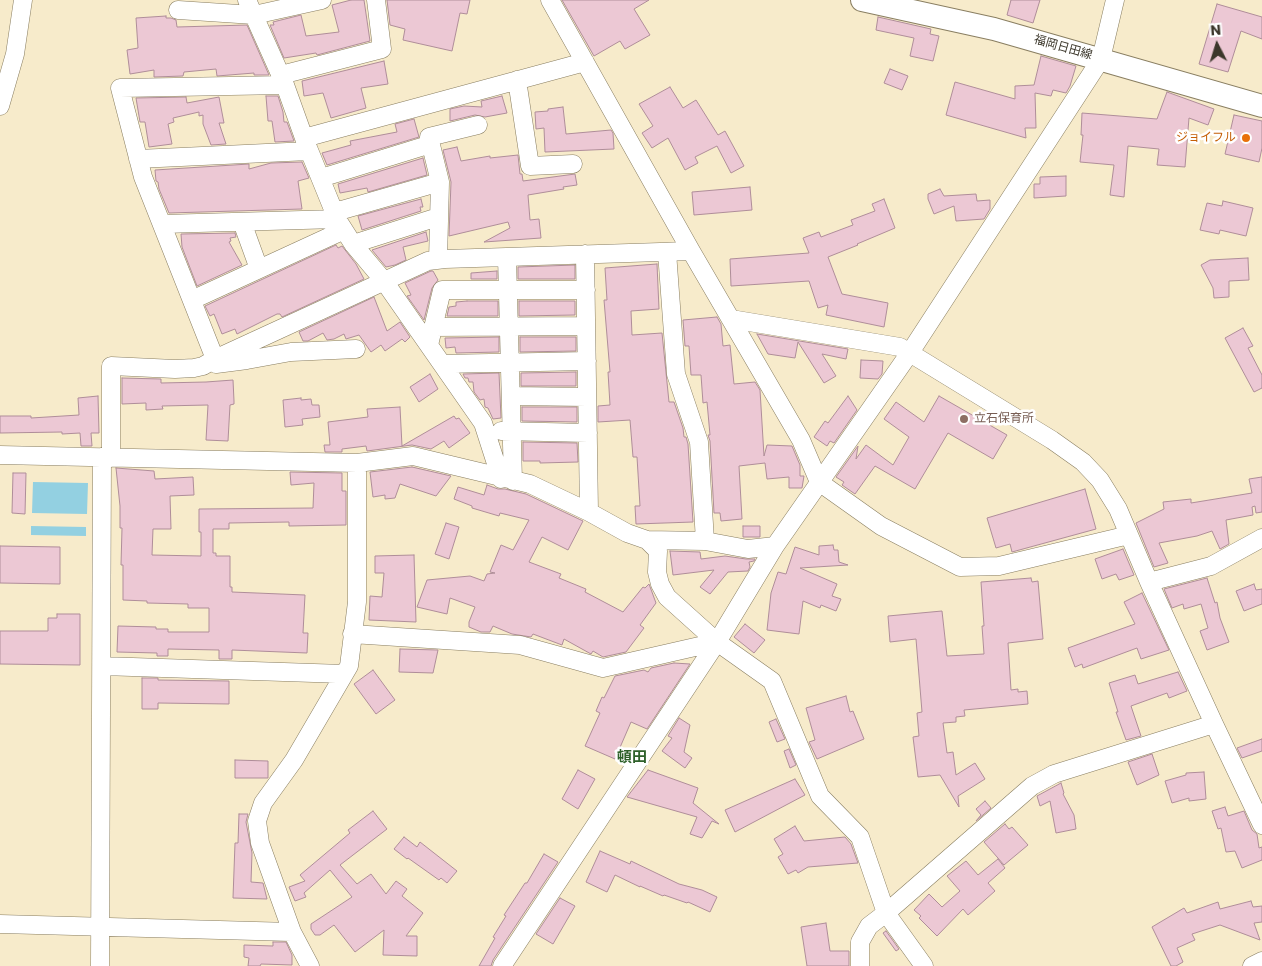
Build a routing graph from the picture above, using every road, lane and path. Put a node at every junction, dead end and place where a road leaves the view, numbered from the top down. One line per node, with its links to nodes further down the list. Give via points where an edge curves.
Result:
1 (23, 0): 13 (street, via 15,54)
2 (322, 0): 7 (street)
3 (376, 0): 11 (street, via 382,49)
4 (550, 0): 10 (street)
5 (862, 0): 9 (main road, 福岡日田線, via 994,29)
6 (1115, 0): 9 (street)
7 (250, 7): 8 (street); 11 (street)
8 (178, 10)
9 (1102, 59): 14 (main road, 福岡日田線); 42 (street)
10 (585, 62): 12 (street); 26 (street)
11 (283, 80): 17 (street); 18 (street, via 120,88)
12 (517, 80): 17 (street); 19 (street, via 530,166)
13 (0, 106)
14 (1262, 106)
15 (478, 125): 16 (street, via 430,137)
16 (431, 144): 20 (street); 21 (street)
17 (307, 145): 18 (street); 20 (street)
18 (138, 159): 24 (street)
19 (573, 164)
20 (320, 178): 25 (street)
21 (440, 182): 22 (street); 25 (street)
22 (438, 218): 25 (street); 30 (street)
23 (242, 222): 24 (street); 25 (street); 31 (street)
24 (163, 224): 35 (street)
25 (342, 226): 31 (street); 32 (street)
26 (691, 251): 27 (street); 36 (street)
27 (667, 252): 28 (street); 61 (street, via 676,374 699,442)
28 (585, 254): 29 (street); 34 (street)
29 (507, 257): 30 (street); 33 (street)
30 (438, 260): 32 (street, via 428,261)
31 (259, 269): 35 (street)
32 (384, 281): 40 (street); 44 (street)
33 (508, 290): 34 (street); 37 (street, via 442,290); 38 (street)
34 (586, 290): 39 (street)
35 (192, 300): 44 (street)
36 (730, 319): 42 (street, via 900,347); 56 (street, via 801,440)
37 (433, 326): 38 (street); 40 (street)
38 (509, 326): 39 (street); 45 (street)
39 (586, 326): 43 (street)
40 (429, 345): 46 (street)
41 (356, 349): 44 (street, via 292,352 247,360)
42 (909, 354): 56 (street); 58 (street, via 1083,462 1100,480)
43 (587, 361): 45 (street); 48 (street)
44 (209, 362): 53 (street, via 175,369 111,366)
45 (510, 362): 46 (street); 47 (street)
46 (442, 364): 49 (street)
47 (511, 396): 48 (street); 50 (street)
48 (587, 396): 51 (street)
49 (486, 431): 50 (street); 55 (street)
50 (512, 432): 51 (street); 55 (street)
51 (588, 433): 57 (street)
52 (0, 455): 53 (street)
53 (106, 458): 54 (street); 66 (street)
54 (357, 463): 55 (street, via 413,456); 64 (street, via 356,602)
55 (507, 480): 57 (street, via 530,484)
56 (819, 482): 58 (street, via 881,526 960,567 999,566); 62 (street)
57 (589, 512): 60 (street)
58 (1129, 535): 63 (street)
59 (1262, 538): 63 (street, via 1211,566)
60 (647, 540): 61 (street); 65 (street, via 658,551 657,572 667,597)
61 (705, 541): 62 (street, via 748,548)
62 (776, 546): 65 (street)
63 (1149, 582): 68 (street)
64 (352, 634): 65 (street, via 520,645 603,668); 67 (street, via 349,666)
65 (717, 642): 70 (street, via 772,681 820,796 860,838); 77 (street)
66 (102, 666): 67 (street); 72 (street)
67 (344, 674): 73 (street, via 294,760 263,804 257,821 260,843)
68 (1214, 724): 69 (street); 70 (street, via 1054,774 1032,786)
69 (1262, 825)
70 (886, 913): 78 (street, via 869,926 860,942); 79 (street)
71 (0, 924): 72 (street)
72 (101, 927): 73 (street); 75 (street)
73 (292, 932): 76 (street)
74 (1262, 961): 80 (street)
75 (100, 966)
76 (310, 966)
77 (502, 966)
78 (860, 966)
79 (924, 966)
80 (1252, 966)

